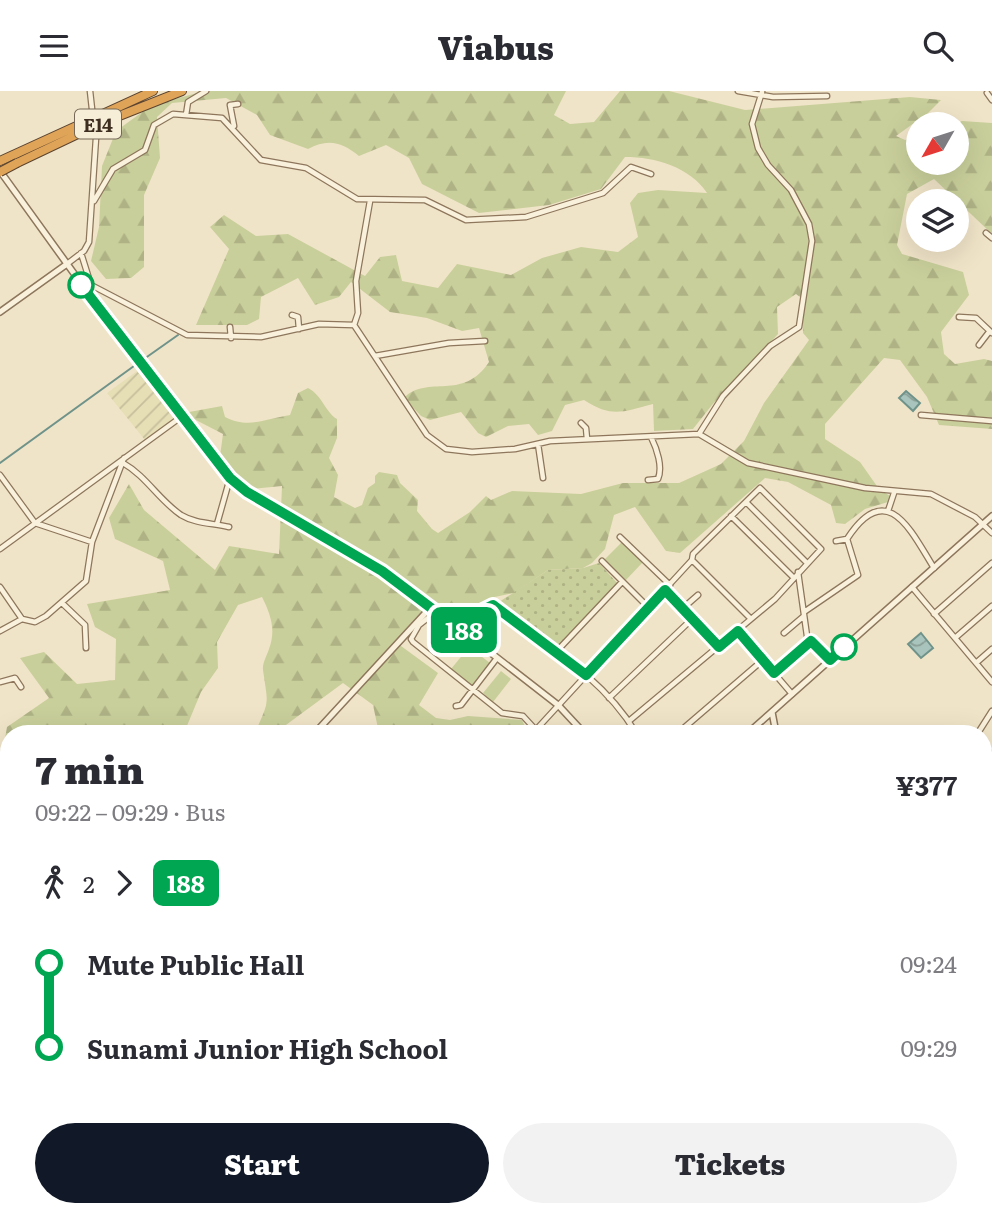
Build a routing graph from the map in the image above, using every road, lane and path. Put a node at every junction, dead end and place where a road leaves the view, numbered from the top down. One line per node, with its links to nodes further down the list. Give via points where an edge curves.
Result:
1 (90, 91): 11 (street)
2 (153, 91): 15 (highway, E14)
3 (182, 91): 16 (highway, E14, bridge, via 120,114)
4 (206, 91): 12 (street, via 188,102)
5 (738, 91): 6 (street)
6 (762, 93): 8 (street); 39 (street, via 752,124 758,148 791,190 810,230 813,252 804,279 799,327 770,346 723,396)
7 (987, 93): 9 (street)
8 (827, 96)
9 (992, 100)
10 (238, 104): 13 (street, via 230,107)
11 (93, 109)
12 (186, 115): 13 (street, via 222,118); 18 (street, via 165,116 154,125 145,150 113,169)
13 (236, 130): 19 (street, via 261,160 306,168 347,194)
14 (96, 138): 18 (street)
15 (0, 161)
16 (0, 171): 23 (street)
17 (651, 174): 19 (street, via 631,167 603,193 526,217 500,220 458,218 425,200)
18 (94, 201): 22 (street, via 88,246)
19 (370, 201): 27 (street, via 356,281)
20 (986, 233): 21 (street)
21 (992, 238)
22 (81, 253): 23 (street); 31 (street, via 91,285 187,335)
23 (66, 264): 24 (street); 36 (street)
24 (0, 312)
25 (292, 315): 29 (street, via 298,317)
26 (959, 317): 30 (street, via 976,318)
27 (354, 325): 29 (street, via 318,324); 34 (street)
28 (230, 327): 31 (street)
29 (299, 329): 31 (street)
30 (991, 332): 33 (street)
31 (231, 338)
32 (485, 341): 34 (street)
33 (979, 345)
34 (375, 356): 42 (street, via 438,445 472,452)
35 (921, 415): 37 (street)
36 (181, 417): 43 (street); 45 (street)
37 (992, 421)
38 (581, 423): 41 (street)
39 (699, 434): 40 (street); 48 (street, via 748,463)
40 (651, 437): 41 (street); 47 (street, via 660,475)
41 (587, 439): 42 (street, via 562,437)
42 (538, 444): 46 (street)
43 (124, 461): 53 (street); 54 (street, via 181,514); 61 (street)
44 (0, 475): 53 (street)
45 (230, 478): 54 (street); 80 (street, via 382,571)
46 (543, 478)
47 (648, 480)
48 (894, 493): 50 (street); 55 (street, via 931,494)
49 (746, 502): 51 (street); 65 (street); 65 (street, via 760,488 821,549)
50 (888, 510): 59 (street, via 874,513); 67 (street, via 908,525)
51 (731, 516): 63 (street); 69 (street)
52 (992, 516): 55 (street)
53 (35, 523): 61 (street); 62 (street)
54 (217, 524): 56 (street)
55 (984, 524): 57 (street); 67 (street)
56 (229, 527)
57 (992, 533)
58 (620, 537): 71 (street)
59 (847, 539): 60 (street); 81 (street, via 859,573)
60 (836, 541)
61 (92, 542): 76 (street, via 86,581)
62 (0, 549)
63 (692, 560): 71 (street); 85 (street)
64 (601, 561): 70 (street)
65 (807, 563): 68 (street)
66 (992, 563): 82 (street)
67 (934, 568): 73 (street)
68 (798, 572): 69 (street); 81 (street)
69 (793, 577): 85 (street)
70 (622, 582): 78 (street); 95 (street)
71 (670, 585): 74 (street)
72 (0, 587): 83 (street)
73 (912, 587): 82 (street); 98 (street)
74 (665, 590): 78 (street); 79 (street)
75 (698, 595): 79 (street)
76 (62, 603): 83 (street, via 39,621); 93 (street, via 85,625)
77 (992, 606): 90 (street)
78 (648, 607): 101 (street)
79 (682, 608): 84 (street)
80 (434, 609): 88 (street); 105 (street, via 411,641); 112 (street)
81 (804, 614): 89 (street); 91 (street)
82 (934, 614): 90 (street)
83 (22, 619): 86 (street)
84 (692, 619): 92 (street); 107 (street)
85 (751, 619): 87 (street)
86 (0, 631)
87 (738, 631): 92 (street); 97 (street)
88 (463, 632): 95 (street, via 493,605); 96 (street)
89 (784, 633)
90 (956, 638): 99 (street)
91 (811, 641): 98 (street); 100 (street)
92 (719, 647): 111 (street)
93 (86, 648)
94 (992, 649): 99 (street)
95 (556, 652): 101 (street)
96 (496, 658): 105 (street); 108 (street)
97 (763, 660): 100 (street); 117 (street)
98 (830, 660): 106 (street)
99 (976, 663): 103 (street)
100 (774, 673): 106 (street)
101 (586, 675): 107 (street); 108 (street)
102 (0, 682): 104 (street, via 15,678)
103 (992, 682)
104 (21, 687)
105 (472, 689): 109 (street); 113 (street, via 502,713 525,717)
106 (792, 694): 110 (street)
107 (609, 698): 111 (street)
108 (558, 705): 114 (street); 115 (street)
109 (456, 706)
110 (772, 712): 118 (street); 119 (street)
111 (629, 721): 116 (street)
112 (323, 725)
113 (530, 725)
114 (540, 725)
115 (577, 725)
116 (631, 725)
117 (687, 725)
118 (757, 725)
119 (774, 725)

